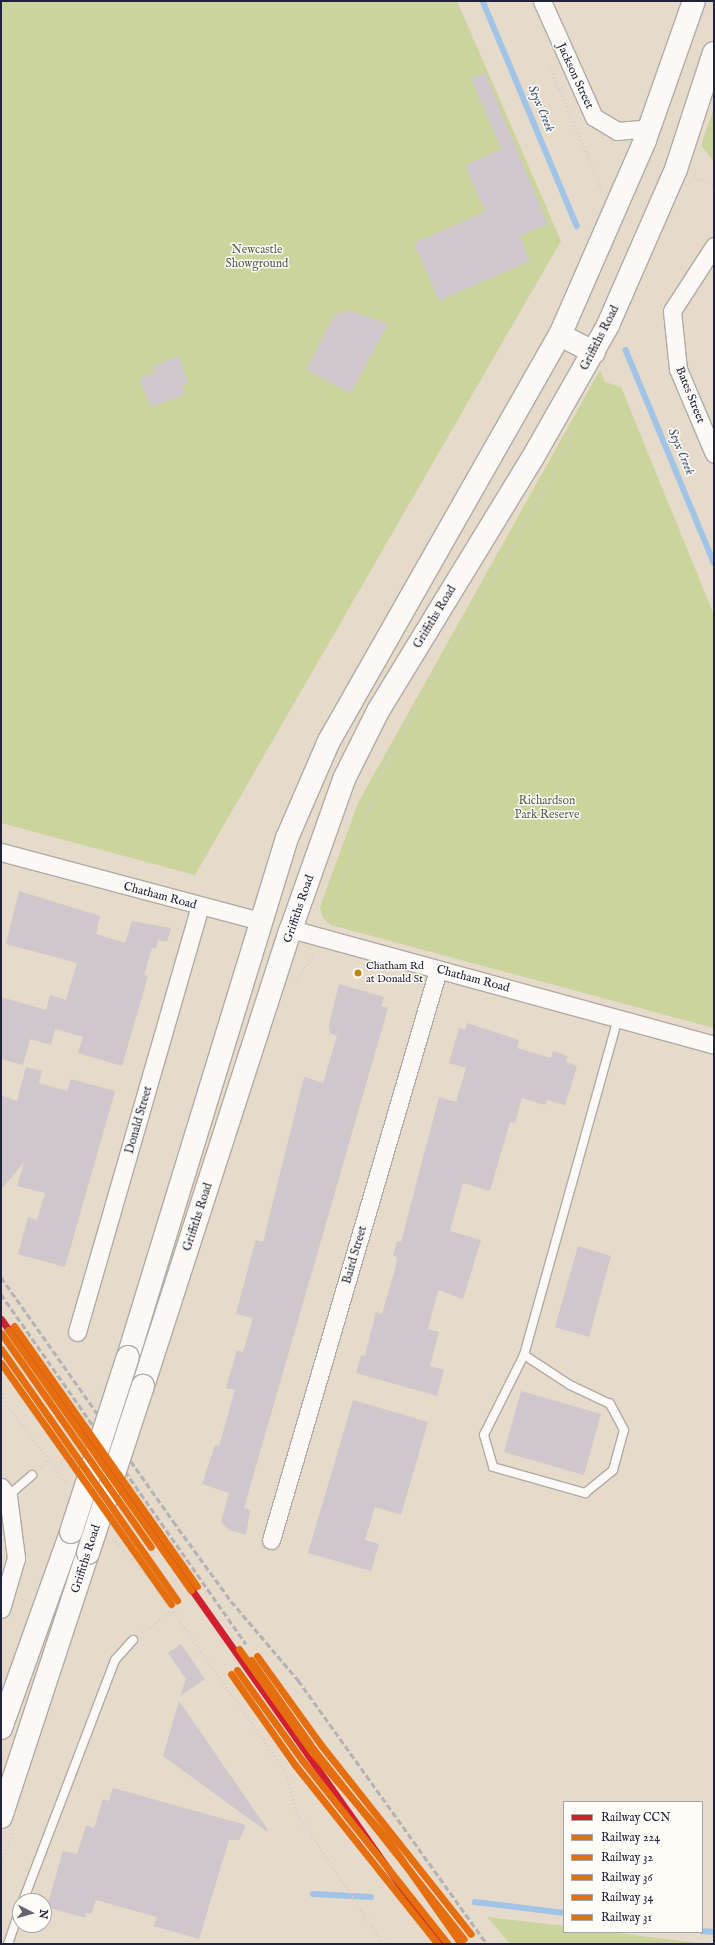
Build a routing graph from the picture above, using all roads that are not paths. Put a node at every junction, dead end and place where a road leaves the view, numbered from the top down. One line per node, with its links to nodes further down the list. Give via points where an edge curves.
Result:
1 (542, 1): 4 (street, Jackson Street, via 577,84 594,117 608,128)
2 (694, 1): 4 (highway, Griffiths Road)
3 (714, 53): 7 (highway, Griffiths Road, via 676,169)
4 (650, 128): 6 (highway, Griffiths Road, via 608,205 573,308)
5 (714, 246): 8 (street, Bates Street, via 672,311 678,370)
6 (560, 335): 7 (highway); 11 (highway, Griffiths Road, via 329,741 287,838)
7 (594, 352): 12 (highway, Griffiths Road, via 378,711 344,779)
8 (714, 454)
9 (1, 852): 10 (street, Chatham Road)
10 (200, 907): 11 (street, Chatham Road); 16 (street, Donald Street)
11 (260, 921): 12 (highway, Chatham Road); 23 (highway, Griffiths Road, bridge, via 128,1357 71,1532)
12 (291, 930): 13 (street, Chatham Road); 24 (highway, Griffiths Road, bridge)
13 (438, 970): 14 (street, Chatham Road); 20 (street, Baird Street)
14 (618, 1019): 15 (street, Chatham Road); 17 (lane)
15 (714, 1045)
16 (77, 1332)
17 (524, 1355): 17 (lane, via 484,1435 492,1467 585,1493 613,1470 624,1430 610,1404 570,1385)
18 (32, 1475): 19 (lane)
19 (4, 1492): 21 (street, via 16,1558)
20 (272, 1540)
21 (1, 1609)
22 (133, 1640): 25 (lane, via 115,1660)
23 (1, 1728)
24 (1, 1817)
25 (26, 1893)
26 (12, 1932): 27 (lane)
27 (8, 1944)

